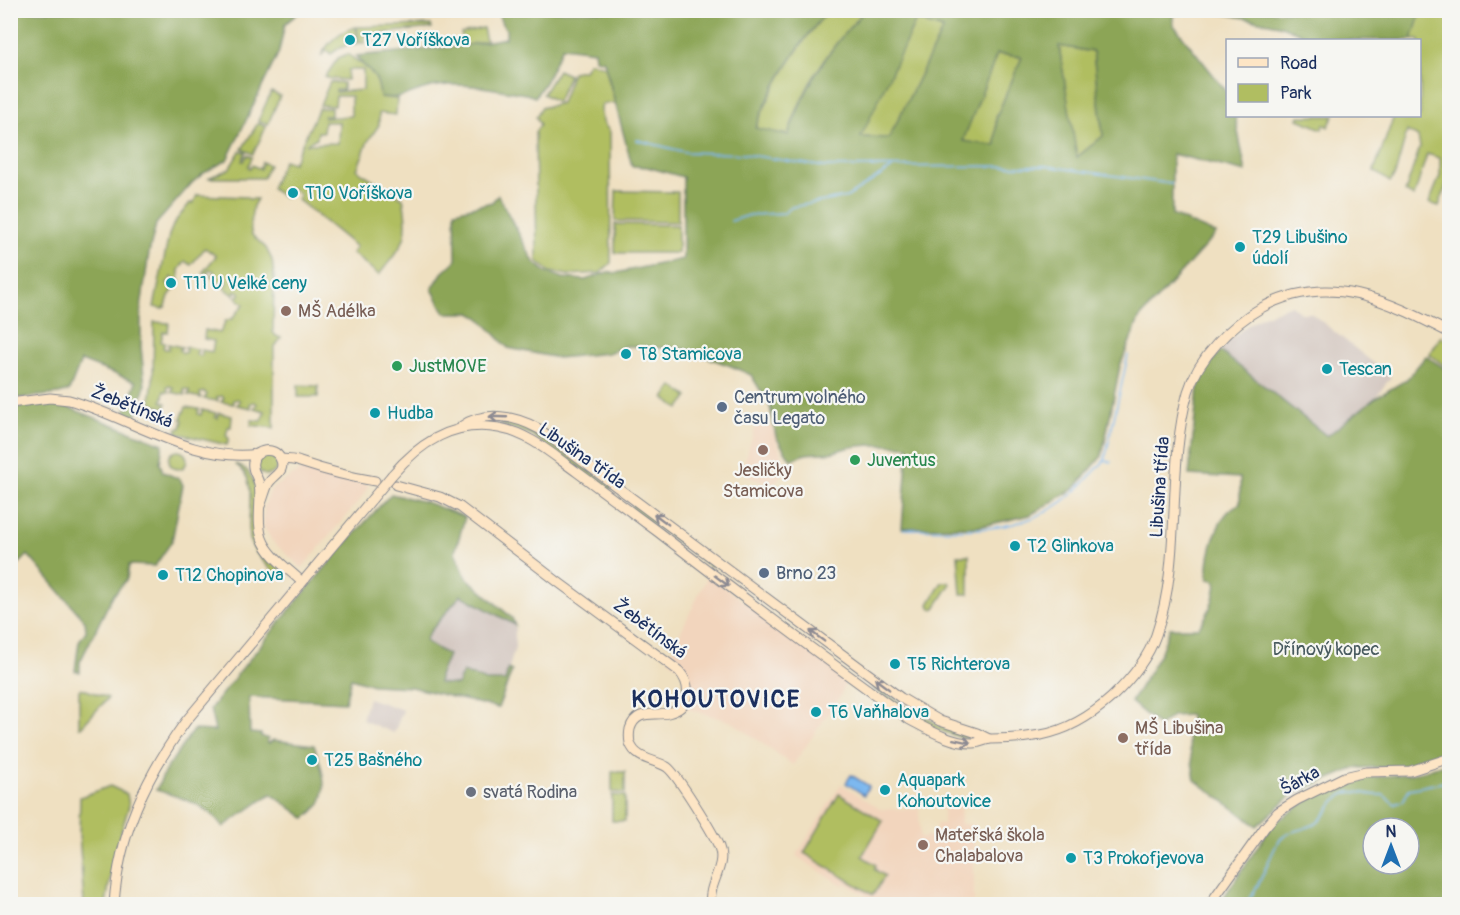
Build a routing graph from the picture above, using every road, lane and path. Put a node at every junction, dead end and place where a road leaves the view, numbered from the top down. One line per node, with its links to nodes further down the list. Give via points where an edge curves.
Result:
1 (1449, 333): 14 (street, Libušina třída, bridge, via 1376,298 1337,291 1306,293 1272,303 1240,321 1223,337 1188,390 1178,444 1170,567 1156,636 1124,686 1099,709 1050,733 973,743 954,740 910,720 531,439 496,427 460,427 420,447)
2 (10, 403): 4 (street, Žebětínská, via 69,400 177,442)
3 (258, 454): 4 (street, Žebětínská); 5 (street, via 270,450); 6 (street)
4 (241, 456): 6 (street, Žebětínská)
5 (281, 459): 7 (street); 8 (street)
6 (252, 465): 9 (street)
7 (309, 466): 8 (street); 11 (street)
8 (281, 471): 10 (street)
9 (257, 476): 10 (street); 13 (street)
10 (271, 479): 13 (street)
11 (375, 481)
12 (396, 485): 17 (street, Žebětínská, via 460,507 680,671 689,690 684,704 667,713 641,715 634,721 630,743 635,752 664,765 677,777 719,846 721,861 710,891)
13 (260, 506): 14 (street, via 259,526 265,545)
14 (302, 582): 16 (street, via 162,754 140,794 126,836)
15 (1449, 758): 18 (street, Šárka, via 1410,771 1344,777 1297,800 1278,812 1265,827)
16 (114, 904)
17 (711, 904)
18 (1210, 904)

